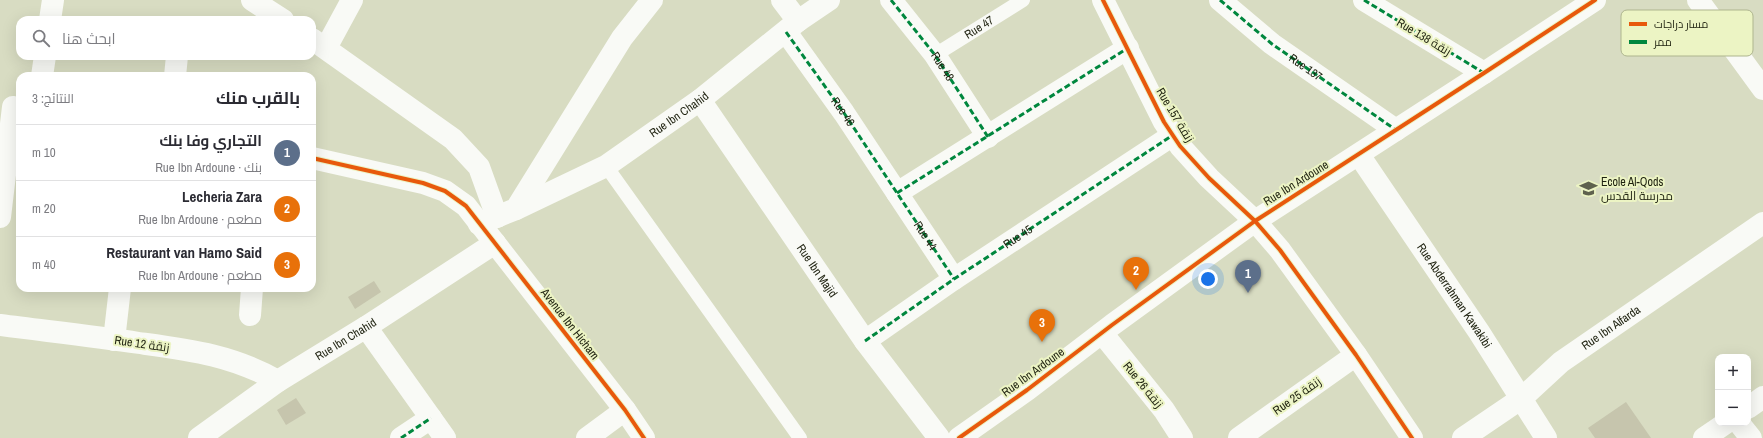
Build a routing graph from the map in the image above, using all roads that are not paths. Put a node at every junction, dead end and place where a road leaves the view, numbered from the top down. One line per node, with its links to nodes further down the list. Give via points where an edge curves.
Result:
1 (53, 0): 15 (street)
2 (252, 0): 16 (street)
3 (352, 0): 18 (street)
4 (652, 0): 38 (street, via 622,38)
5 (782, 0): 17 (street, Rue 46)
6 (829, 0): 17 (street, Rue Ibn Chahid)
7 (892, 0): 20 (street, Rue 48)
8 (1023, 0): 20 (lane, Rue 47)
9 (1103, 0): 19 (street, Rue 157 زنقة)
10 (1220, 0): 30 (street, Rue 137, via 1272,44)
11 (1364, 0): 26 (street, Rue 138 زنقة)
12 (1595, 0): 26 (street, Rue Ibn Ardoune)
13 (1698, 0): 14 (street)
14 (1705, 10)
15 (51, 16)
16 (277, 16)
17 (792, 26): 28 (street, Rue Ibn Chahid); 36 (street, Rue 46, via 844,113)
18 (319, 43): 38 (street, via 453,140 479,167)
19 (1128, 48): 31 (street, Rue 157 زنقة); 32 (street)
20 (935, 55): 32 (street, Rue 48)
21 (1739, 56): 27 (street)
22 (44, 60): 24 (street)
23 (177, 60): 25 (street)
24 (43, 72)
25 (175, 72)
26 (1484, 73): 30 (street, Rue Ibn Ardoune)
27 (1763, 89)
28 (700, 100): 35 (street, Rue Ibn Chahid); 50 (street, Rue Ibn Majid)
29 (11, 107): 37 (street)
30 (1396, 130): 33 (street, Rue Ibn Ardoune)
31 (1173, 135): 39 (street, Rue 157 زنقة, via 1204,173); 42 (street, Rue 45)
32 (988, 137): 36 (street)
33 (1359, 155): 39 (street, Rue Ibn Ardoune); 54 (street, Rue Abderrahman Kawakibi)
34 (316, 159): 38 (street, Avenue Ibn Hicham, via 423,183 445,191 466,206)
35 (606, 166): 38 (street, Rue Ibn Chahid); 65 (lane)
36 (897, 193): 42 (street, Rue 44)
37 (0, 217)
38 (497, 217): 41 (street, Avenue Ibn Hicham)
39 (1255, 221): 48 (street, Rue Ibn Ardoune); 51 (street, Rue 157 زنقة, via 1303,279)
40 (1763, 223): 54 (street, Rue Ibn Alfarda, via 1561,362)
41 (495, 244): 47 (street, Rue Ibn Chahid); 56 (street, Avenue Ibn Hicham)
42 (954, 279): 50 (street, Rue 45)
43 (120, 292): 49 (street)
44 (252, 292): 45 (street)
45 (250, 315)
46 (0, 325): 49 (street, Rue 12 زنقة)
47 (366, 327): 52 (street, Rue Ibn Chahid); 57 (street)
48 (1102, 333): 67 (street, Rue Ibn Ardoune); 68 (street, Rue 26 زنقة, via 1164,410)
49 (114, 340): 52 (street, Rue 12 زنقة, via 220,357 259,370)
50 (864, 341): 66 (street, Rue Ibn Majid)
51 (1356, 355): 69 (street, Rue 25 زنقة); 70 (street, Rue 157 زنقة)
52 (278, 381): 60 (street, Rue Ibn Chahid)
53 (1763, 397): 55 (street)
54 (1522, 398): 71 (street, Rue Ibn Alfarda); 72 (street, Rue Abderrahman Kawakibi)
55 (1751, 406)
56 (625, 410): 63 (street); 64 (street, Avenue Ibn Hicham)
57 (431, 418): 61 (street); 62 (street)
58 (1722, 426): 73 (street)
59 (1741, 426): 74 (street)
60 (199, 438)
61 (401, 438)
62 (445, 438)
63 (586, 438)
64 (644, 438)
65 (800, 438)
66 (938, 438)
67 (959, 438)
68 (1182, 438)
69 (1239, 438)
70 (1412, 438)
71 (1463, 438)
72 (1546, 438)
73 (1704, 438)
74 (1750, 438)

